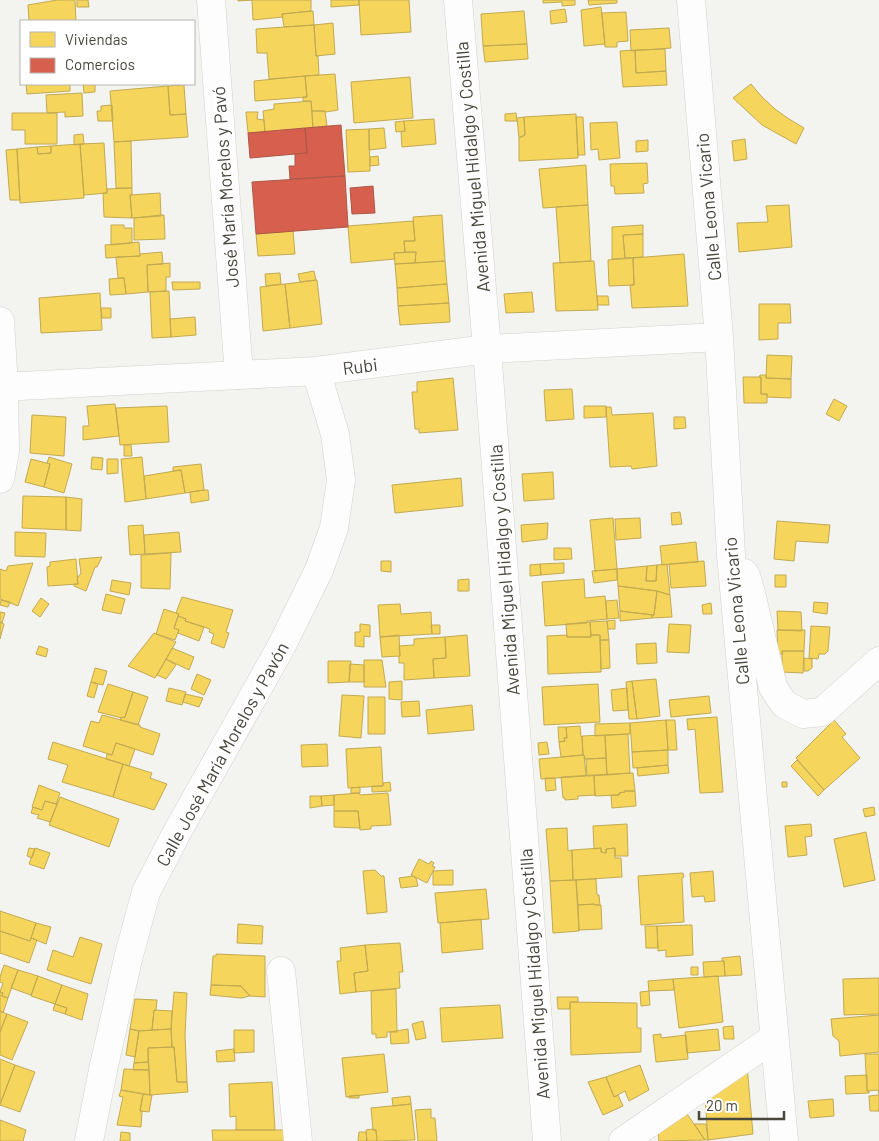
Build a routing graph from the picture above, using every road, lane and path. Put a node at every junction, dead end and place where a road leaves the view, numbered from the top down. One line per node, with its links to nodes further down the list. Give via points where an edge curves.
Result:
1 (211, 0): 8 (street, José María Morelos y Pavó)
2 (458, 0): 6 (street, Avenida Miguel Hidalgo y Costilla)
3 (691, 0): 5 (street, Calle Leona Vicario)
4 (0, 322): 9 (street)
5 (719, 337): 6 (street, Rubi); 11 (street, Calle Leona Vicario)
6 (487, 349): 7 (street, Rubi); 17 (street, Avenida Miguel Hidalgo y Costilla)
7 (316, 371): 8 (street, Rubi); 15 (street, Calle José María Morelos y Pavón, via 335,434 341,480 334,528 319,570 281,647 146,892 102,1070)
8 (239, 375): 9 (street, Rubi)
9 (2, 387): 10 (street, via 5,451)
10 (0, 479)
11 (730, 555): 12 (street, via 746,576 773,687 784,704 803,714 822,712); 14 (street, Calle Leona Vicario)
12 (879, 661)
13 (281, 971): 16 (street)
14 (774, 1038): 18 (street); 19 (street, Calle Leona Vicario)
15 (89, 1141)
16 (298, 1141)
17 (547, 1141)
18 (622, 1141)
19 (784, 1141)

